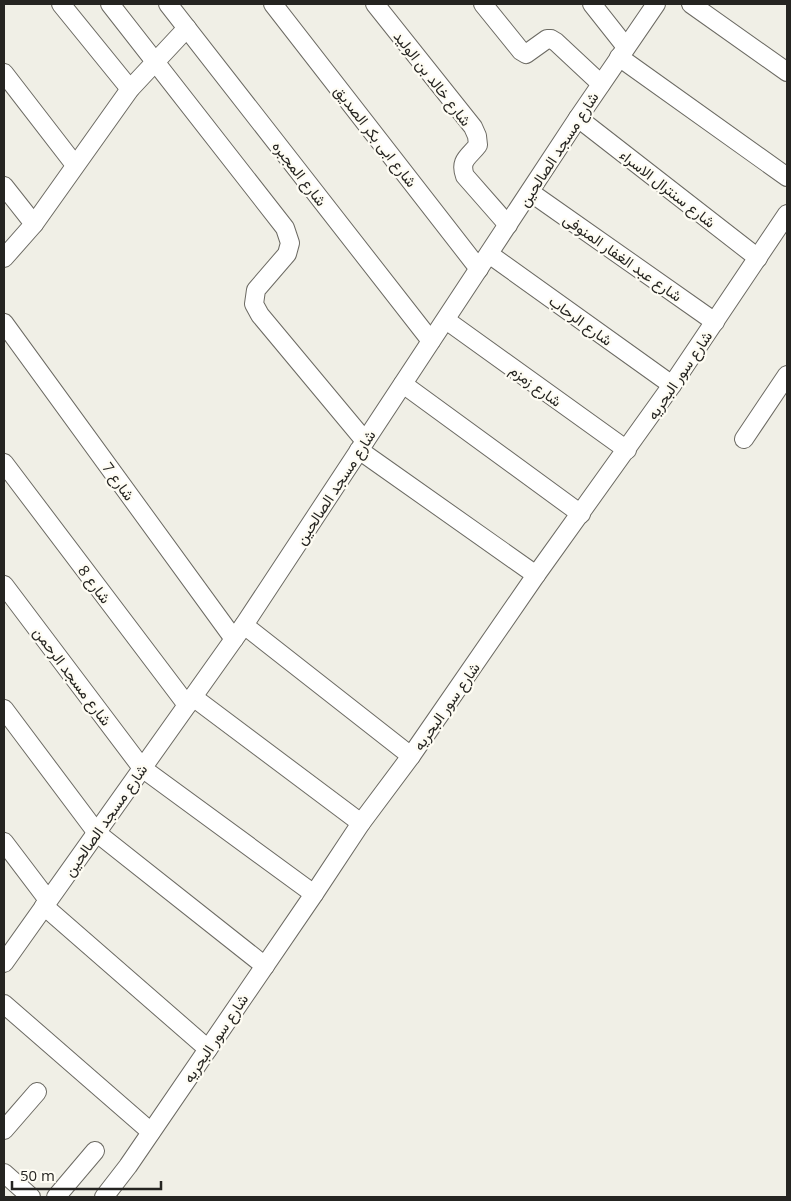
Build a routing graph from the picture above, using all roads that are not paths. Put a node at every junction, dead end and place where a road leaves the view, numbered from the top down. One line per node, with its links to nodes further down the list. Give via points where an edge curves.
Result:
1 (61, 4): 16 (street)
2 (110, 4): 12 (street)
3 (168, 4): 10 (street, شارع المجبره)
4 (273, 4): 27 (street, شارع ابى بكر الصديق)
5 (375, 4): 24 (street, شارع خالد بن الوليد, via 473,127 478,145 464,160 462,168 465,176)
6 (483, 4): 15 (street, via 521,51 526,54 551,39)
7 (592, 4): 11 (street)
8 (656, 4): 11 (street, شارع مسجد الصالحين)
9 (691, 4): 13 (street)
10 (187, 28): 12 (street); 31 (street, شارع المجبره)
11 (623, 52): 15 (street, شارع مسجد الصالحين); 19 (street)
12 (156, 62): 16 (street); 36 (street, via 285,228 290,243 287,254 256,290 254,304)
13 (787, 72)
14 (4, 73): 18 (street)
15 (601, 84): 17 (street, شارع مسجد الصالحين)
16 (130, 89): 18 (street)
17 (578, 118): 21 (street, شارع مسجد الصالحين); 26 (street, شارع سنترال الاسراء)
18 (75, 165): 23 (street)
19 (787, 177)
20 (4, 186): 23 (street)
21 (530, 192): 24 (street, شارع مسجد الصالحين); 29 (street, شارع عبد الغفار المنوفى)
22 (787, 215): 26 (street, شارع سور البحريه)
23 (34, 224): 25 (street)
24 (508, 225): 27 (street, شارع مسجد الصالحين)
25 (4, 258)
26 (758, 258): 29 (street, شارع سور البحريه)
27 (484, 262): 28 (street, شارع مسجد الصالحين); 34 (street, شارع الرحاب)
28 (446, 320): 31 (street, شارع مسجد الصالحين); 37 (street, شارع زمزم)
29 (715, 322): 34 (street, شارع سور البحريه)
30 (4, 323): 42 (street, شارع 7)
31 (431, 341): 33 (street, شارع مسجد الصالحين)
32 (787, 375): 35 (street)
33 (403, 384): 36 (street, شارع مسجد الصالحين); 39 (street)
34 (672, 385): 37 (street, شارع سور البحريه)
35 (744, 439)
36 (362, 445): 40 (street); 42 (street, شارع مسجد الصالحين)
37 (627, 450): 39 (street, شارع سور البحريه)
38 (4, 463): 43 (street, شارع 8)
39 (581, 514): 40 (street, شارع سور البحريه)
40 (536, 575): 45 (street, شارع سور البحريه)
41 (4, 584): 46 (street, شارع مسجد الرحمن)
42 (239, 632): 43 (street, شارع مسجد الصالحين); 45 (street, شارع 7)
43 (190, 701): 46 (street, شارع مسجد الصالحين); 47 (street, شارع 8)
44 (4, 709): 48 (street)
45 (411, 756): 47 (street, شارع سور البحريه)
46 (142, 768): 48 (street, شارع مسجد الصالحين); 50 (street, شارع مسجد الرحمن)
47 (361, 823): 50 (street, شارع سور البحريه)
48 (97, 834): 51 (street, شارع مسجد الصالحين); 53 (street)
49 (4, 842): 51 (street)
50 (314, 894): 53 (street, شارع سور البحريه)
51 (46, 903): 52 (street, شارع مسجد الصالحين); 55 (street)
52 (4, 963)
53 (265, 966): 55 (street, شارع سور البحريه)
54 (4, 1004): 58 (street)
55 (208, 1049): 58 (street, شارع سور البحريه)
56 (37, 1092): 57 (street)
57 (4, 1130)
58 (151, 1132): 63 (street, شارع سور البحريه)
59 (95, 1151): 62 (street)
60 (4, 1174): 61 (street)
61 (31, 1197)
62 (56, 1197)
63 (104, 1197)

